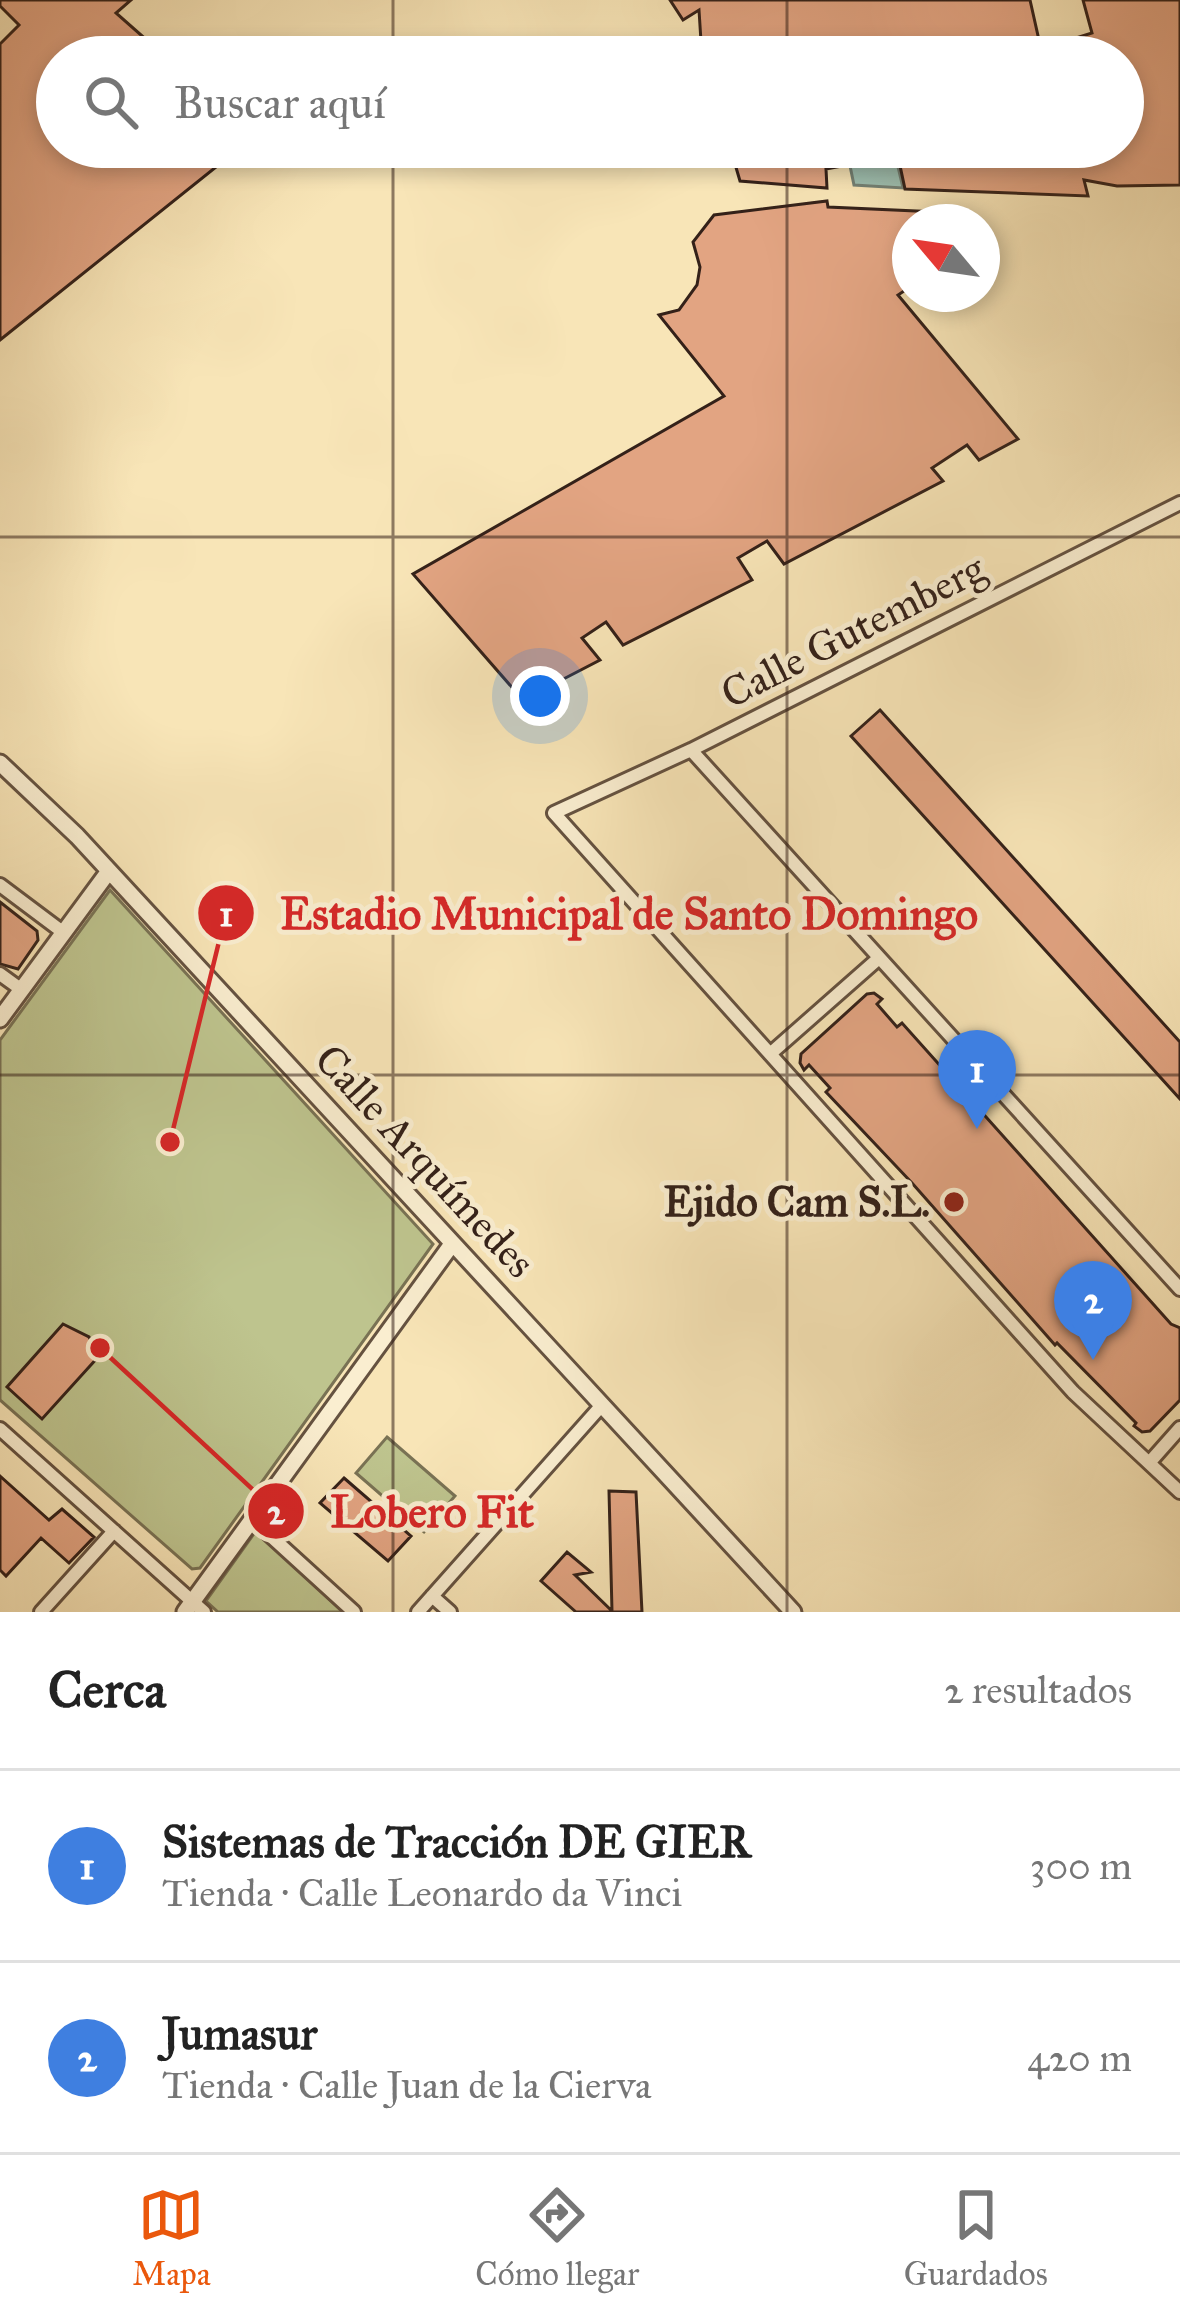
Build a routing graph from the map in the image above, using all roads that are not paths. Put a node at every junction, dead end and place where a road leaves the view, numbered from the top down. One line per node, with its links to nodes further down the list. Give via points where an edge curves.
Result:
1 (1180, 503): 2 (street, Calle Gutemberg)
2 (691, 750): 7 (street); 11 (street, Calle Gutemberg, via 554,813)
3 (0, 763): 4 (street, Calle Arquímedes)
4 (109, 871): 6 (street); 12 (street, Calle Arquímedes)
5 (0, 885): 6 (street)
6 (64, 933): 9 (street)
7 (879, 958): 11 (street); 13 (street)
8 (0, 974): 9 (street)
9 (22, 990): 10 (street)
10 (0, 1019)
11 (770, 1054): 19 (street, via 1073,1392)
12 (452, 1244): 14 (street, Calle Arquímedes); 21 (street)
13 (1180, 1289)
14 (602, 1405): 23 (street); 29 (street, Calle Arquímedes)
15 (1180, 1428): 19 (street)
16 (0, 1429): 17 (street)
17 (13, 1441): 18 (street); 22 (street)
18 (0, 1455)
19 (1149, 1463): 20 (street)
20 (1180, 1492)
21 (253, 1520): 24 (street); 26 (street)
22 (114, 1532): 24 (street); 25 (street)
23 (432, 1596): 27 (street); 28 (street)
24 (194, 1609)
25 (41, 1612)
26 (354, 1612)
27 (418, 1612)
28 (450, 1612)
29 (794, 1612)

